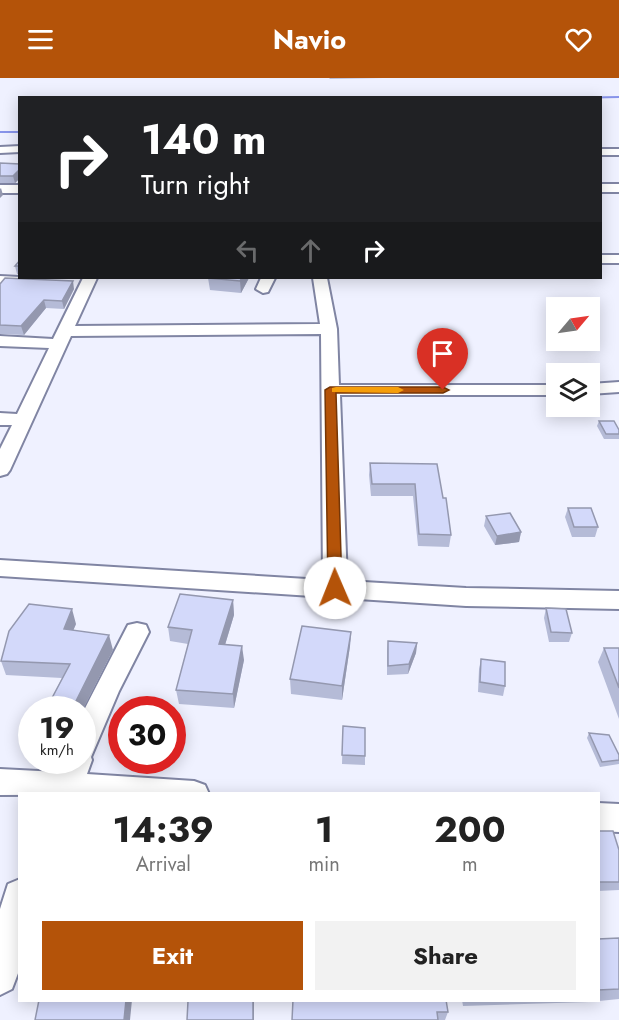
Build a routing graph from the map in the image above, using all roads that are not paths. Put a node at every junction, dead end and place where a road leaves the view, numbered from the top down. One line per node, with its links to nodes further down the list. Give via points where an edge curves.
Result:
1 (0, 150): 2 (street)
2 (18, 150)
3 (602, 152): 4 (street)
4 (619, 152)
5 (602, 188): 6 (street)
6 (619, 188)
7 (0, 189): 8 (street)
8 (18, 189)
9 (602, 259): 10 (street)
10 (619, 259)
11 (320, 279): 15 (street)
12 (0, 280): 14 (street)
13 (84, 281): 16 (street)
14 (54, 282)
15 (329, 329): 16 (street); 20 (street)
16 (62, 337): 17 (street); 23 (street)
17 (0, 341)
18 (619, 387): 19 (street)
19 (600, 388)
20 (330, 390): 21 (street); 26 (street)
21 (546, 390)
22 (0, 418): 23 (street)
23 (23, 420): 24 (street)
24 (0, 470)
25 (0, 568): 26 (street)
26 (335, 588): 27 (street, via 466,597)
27 (619, 600)
28 (137, 632): 29 (street)
29 (96, 715)
30 (58, 781): 31 (street); 32 (street)
31 (0, 782)
32 (173, 792)
33 (18, 903): 34 (street)
34 (0, 977)

